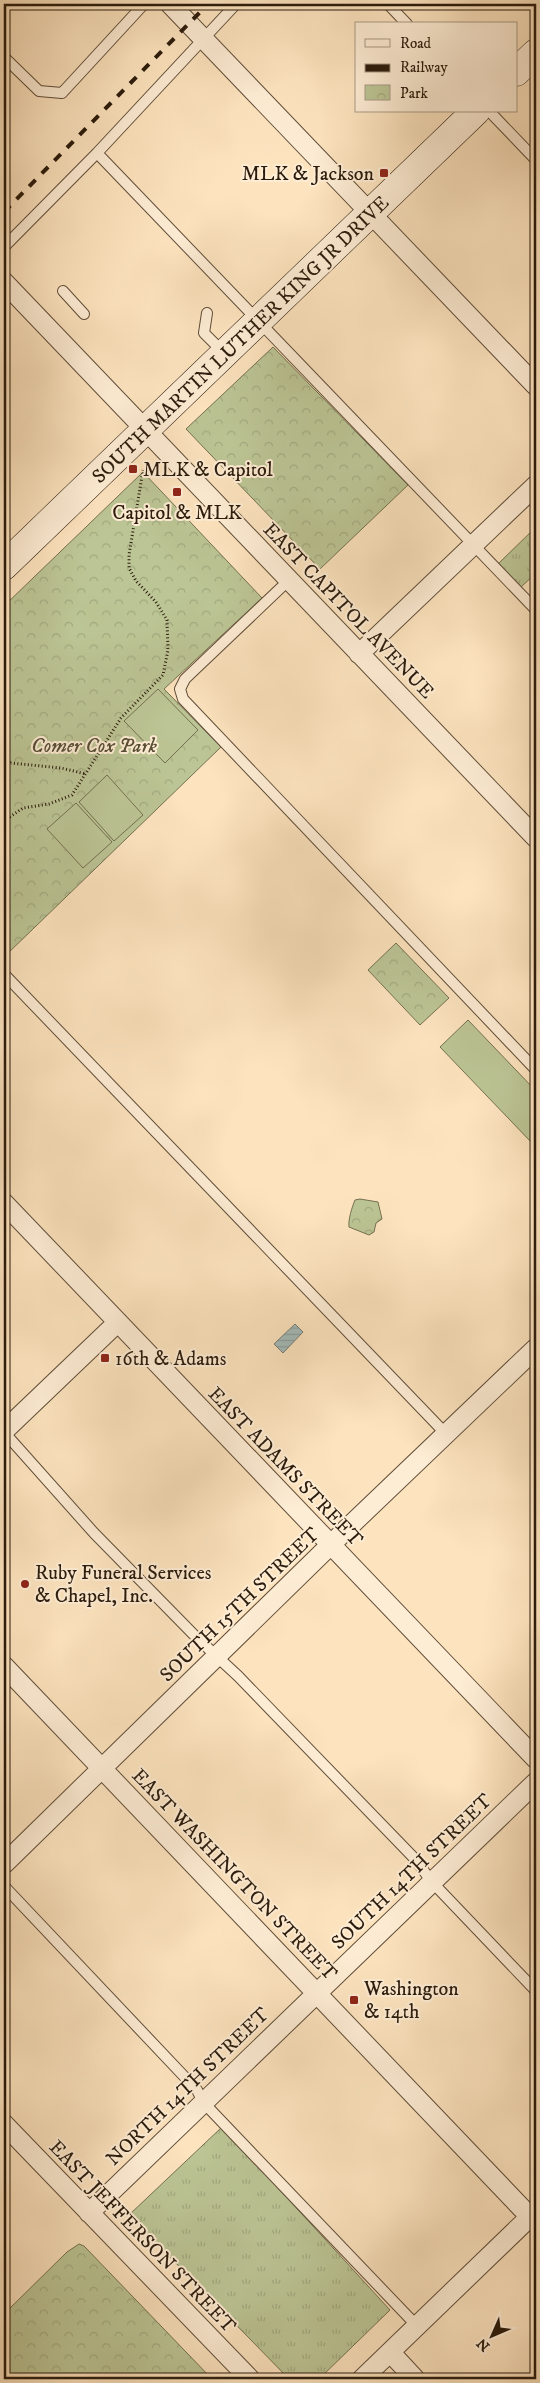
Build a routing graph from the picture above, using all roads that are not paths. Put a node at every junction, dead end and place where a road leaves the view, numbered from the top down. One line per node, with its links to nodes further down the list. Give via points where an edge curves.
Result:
1 (144, 4): 8 (lane, via 62,93 39,91)
2 (170, 4): 6 (street)
3 (236, 4): 6 (lane)
4 (388, 4): 5 (lane)
5 (404, 22)
6 (204, 39): 12 (lane); 14 (street)
7 (536, 53): 9 (street)
8 (4, 57)
9 (518, 70)
10 (475, 112): 14 (street, SOUTH MARTIN LUTHER KING JR DRIVE)
11 (490, 112): 13 (lane)
12 (97, 154): 15 (lane); 20 (lane)
13 (536, 160)
14 (371, 213): 20 (street, SOUTH MARTIN LUTHER KING JR DRIVE); 22 (street)
15 (4, 247)
16 (4, 282): 23 (street, EAST CAPITOL AVENUE)
17 (62, 291): 19 (lane)
18 (207, 313): 21 (lane, via 204,333)
19 (84, 314)
20 (257, 320): 21 (street, SOUTH MARTIN LUTHER KING JR DRIVE); 25 (lane)
21 (224, 353): 23 (street, SOUTH MARTIN LUTHER KING JR DRIVE)
22 (536, 386)
23 (145, 430): 26 (street, SOUTH MARTIN LUTHER KING JR DRIVE); 27 (street, EAST CAPITOL AVENUE)
24 (536, 485): 25 (street)
25 (474, 545): 28 (lane); 29 (street)
26 (4, 566)
27 (289, 580): 29 (street, EAST CAPITOL AVENUE); 32 (lane, via 186,679 180,689 183,699)
28 (536, 610)
29 (359, 654): 30 (street, EAST CAPITOL AVENUE)
30 (536, 838)
31 (4, 974): 37 (lane)
32 (536, 1070)
33 (4, 1204): 34 (street, EAST ADAMS STREET)
34 (118, 1322): 36 (street); 38 (street, EAST ADAMS STREET)
35 (536, 1348): 37 (street, SOUTH 15TH STREET)
36 (4, 1431): 39 (lane, via 94,1533)
37 (446, 1434): 38 (street, SOUTH 15TH STREET)
38 (331, 1546): 39 (street, SOUTH 15TH STREET); 41 (street, EAST ADAMS STREET)
39 (217, 1657): 42 (street, SOUTH 15TH STREET); 45 (lane, via 408,1852)
40 (4, 1666): 42 (street, EAST WASHINGTON STREET)
41 (536, 1759)
42 (102, 1768): 44 (street, SOUTH 15TH STREET); 48 (street, EAST WASHINGTON STREET)
43 (536, 1782): 45 (street, SOUTH 14TH STREET)
44 (4, 1864)
45 (432, 1882): 47 (lane); 48 (street, SOUTH 14TH STREET)
46 (4, 1886): 49 (lane, via 197,2090)
47 (536, 1991)
48 (317, 1993): 49 (street, NORTH 14TH STREET); 52 (street, EAST WASHINGTON STREET)
49 (203, 2102): 51 (street, NORTH 14TH STREET); 53 (lane)
50 (4, 2124): 51 (street, EAST JEFFERSON STREET)
51 (89, 2213): 55 (street, EAST JEFFERSON STREET)
52 (534, 2217): 53 (street)
53 (417, 2326): 54 (street)
54 (390, 2352): 56 (street); 57 (street)
55 (250, 2379)
56 (362, 2379)
57 (415, 2379)

